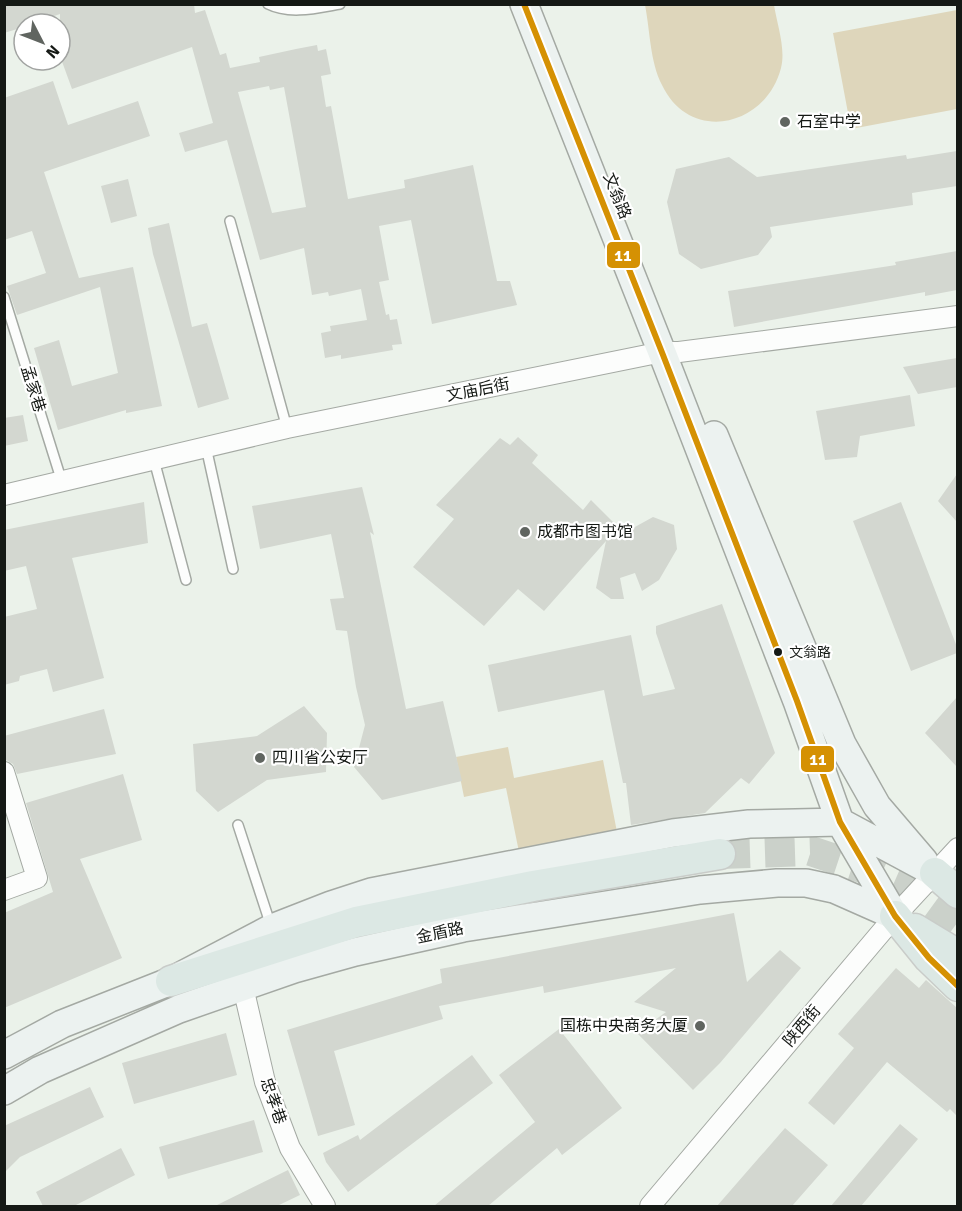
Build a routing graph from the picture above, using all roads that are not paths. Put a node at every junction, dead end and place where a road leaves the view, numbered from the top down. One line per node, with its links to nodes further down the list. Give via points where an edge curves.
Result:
1 (268, 4): 2 (lane, via 301,10)
2 (340, 4)
3 (524, 4): 8 (main road, 文翁路)
4 (542, 4): 8 (main road, 文翁路)
5 (230, 221): 9 (lane)
6 (4, 297): 12 (lane, 孟家巷)
7 (957, 316): 8 (street, 文庙后街)
8 (671, 352): 9 (street, 文庙后街); 17 (main road, 文翁路); 21 (main road, 文翁路, via 842,744 877,806)
9 (287, 428): 10 (street, 文庙后街)
10 (206, 447): 11 (street, 文庙后街); 14 (lane)
11 (154, 460): 12 (street, 文庙后街); 15 (lane)
12 (62, 482): 13 (street, 文庙后街)
13 (4, 495)
14 (233, 569)
15 (186, 580)
16 (4, 772): 22 (street, via 37,878)
17 (840, 822): 21 (main road, 金盾路); 24 (main road, 文翁路); 25 (main road, 金盾路, via 749,824 673,833 371,892)
18 (238, 825): 25 (lane)
19 (957, 848): 21 (street, 陕西街)
20 (720, 854): 27 (main road, 金盾路, via 356,922)
21 (935, 873): 23 (main road, 文翁路); 24 (street, 陕西街)
22 (4, 890)
23 (957, 893)
24 (895, 916): 26 (main road, 文翁路); 28 (main road, 文翁路); 29 (main road, 金盾路, via 834,889 806,883 700,890 463,928 356,952); 33 (street, 陕西街)
25 (272, 928): 27 (main road, 金盾路)
26 (957, 955)
27 (171, 981): 30 (main road, 金盾路, via 62,1024)
28 (957, 986)
29 (243, 987): 31 (main road, 金盾路, via 179,1008 105,1040); 32 (street, 忠孝巷, via 265,1082 290,1148)
30 (4, 1055)
31 (4, 1091)
32 (325, 1206)
33 (650, 1206)

